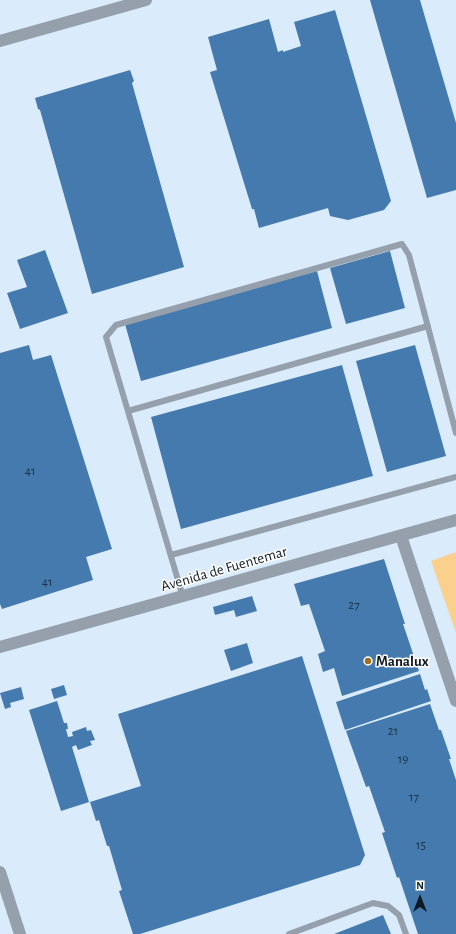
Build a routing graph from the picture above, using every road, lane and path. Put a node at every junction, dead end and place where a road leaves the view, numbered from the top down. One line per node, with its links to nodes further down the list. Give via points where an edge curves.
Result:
1 (146, 0): 2 (street)
2 (0, 41)
3 (428, 326): 4 (lane); 4 (lane, via 409,254 402,244 394,246 116,326 106,337); 5 (lane)
4 (128, 411): 9 (lane)
5 (456, 433)
6 (456, 477): 9 (lane)
7 (456, 520): 8 (street, Avenida de Fuentemar)
8 (401, 536): 10 (street, Avenida de Fuentemar); 12 (street)
9 (171, 555): 10 (lane)
10 (183, 597): 11 (street, Avenida de Fuentemar)
11 (0, 647)
12 (456, 701)
13 (0, 872): 14 (street)
14 (20, 934)
15 (289, 934): 16 (lane, via 373,903 388,906 399,915)
16 (406, 934)

